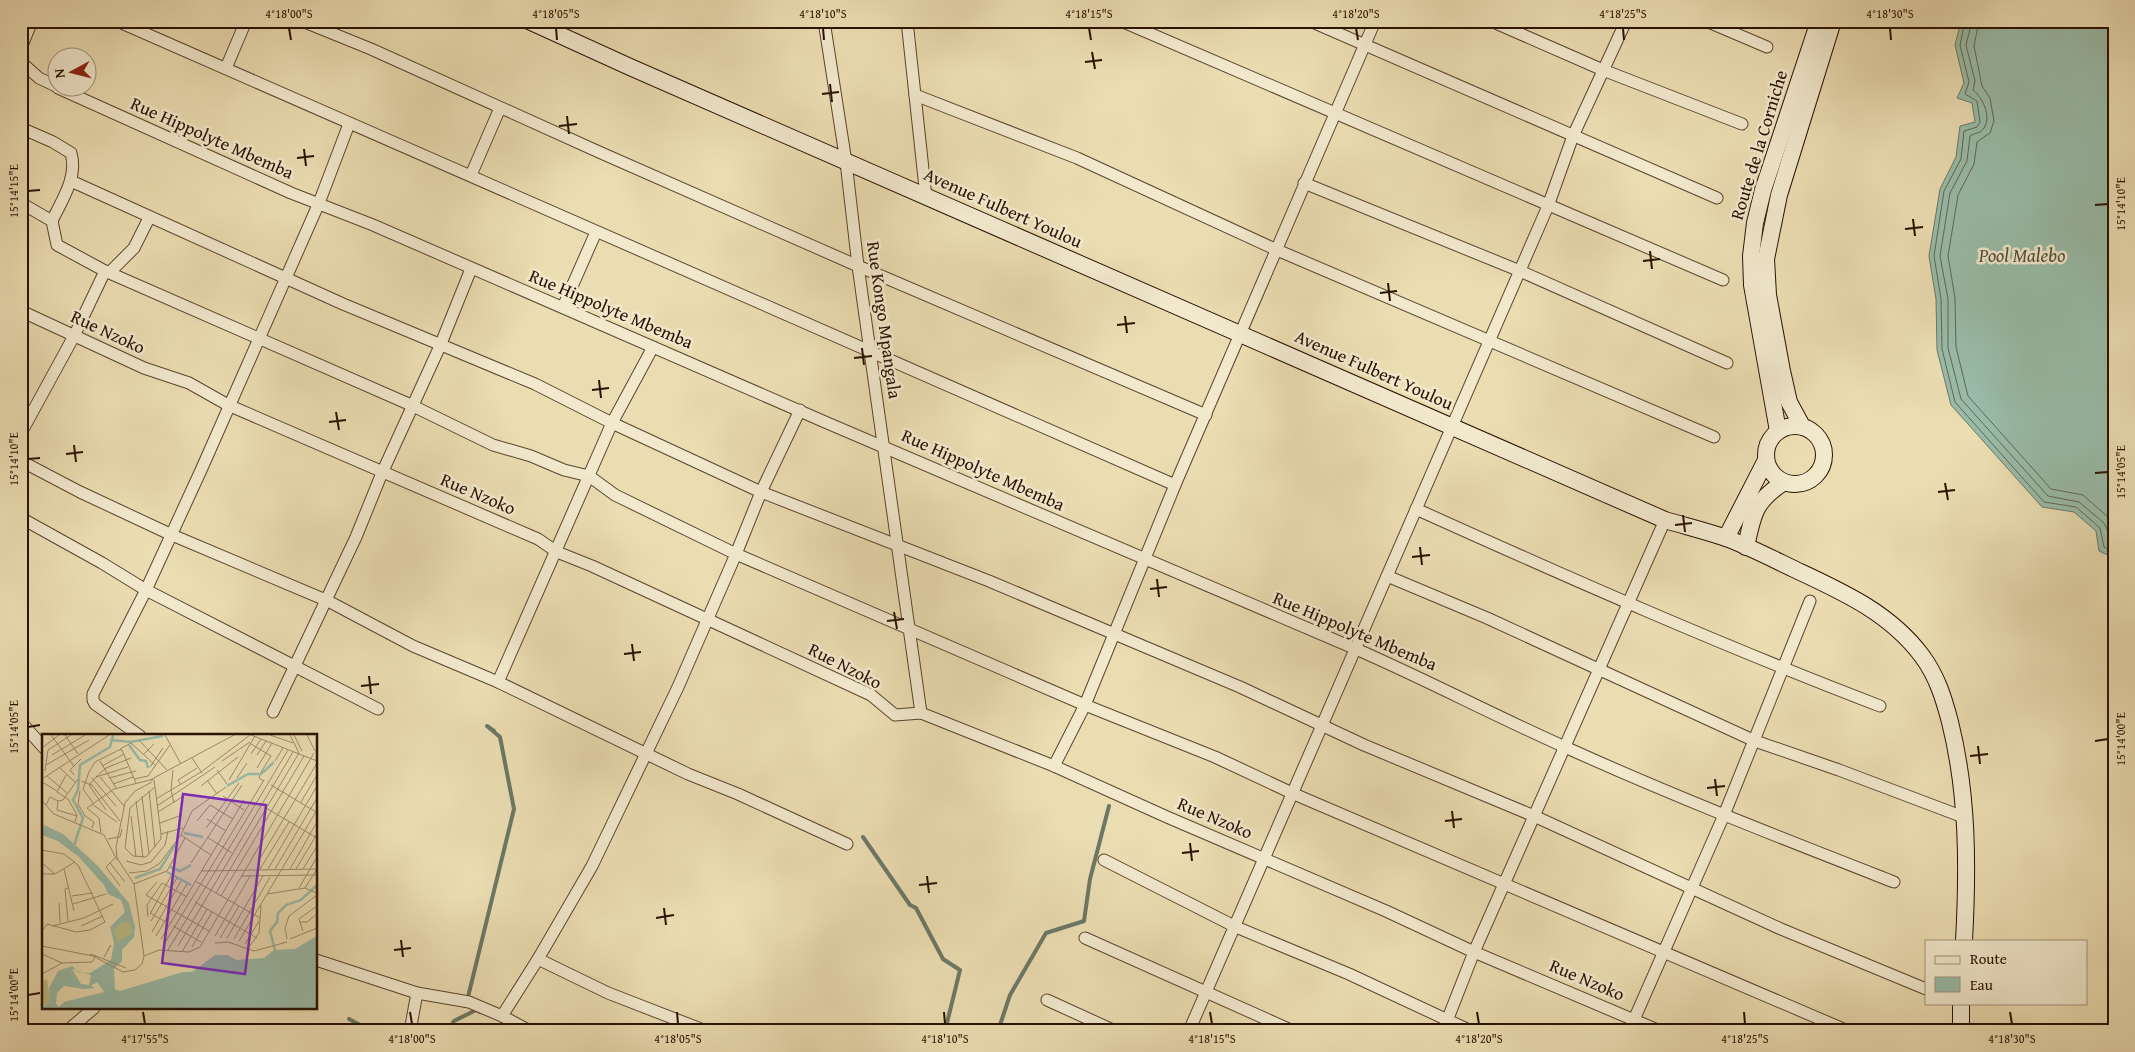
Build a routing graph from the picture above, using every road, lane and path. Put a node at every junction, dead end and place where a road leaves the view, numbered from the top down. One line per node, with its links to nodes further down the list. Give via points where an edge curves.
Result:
1 (32, 21): 18 (street)
2 (117, 21): 20 (street)
3 (246, 21): 20 (street)
4 (302, 21): 25 (street)
5 (530, 21): 31 (main road, Avenue Fulbert Youlou)
6 (824, 21): 31 (street, Rue Kongo Mpangala)
7 (907, 21): 23 (street)
8 (1121, 21): 26 (street)
9 (1310, 21): 16 (street)
10 (1376, 21): 16 (street)
11 (1491, 21): 21 (street)
12 (1626, 21): 21 (street)
13 (1706, 21): 17 (street)
14 (1819, 21): 67 (main road, Route de la Corniche, via 1763,190 1751,256 1752,285)
15 (1833, 21): 66 (main road, Route de la Corniche, via 1779,195 1766,259 1768,295 1782,371 1789,402)
16 (1365, 45): 26 (street); 30 (street)
17 (1767, 47)
18 (21, 48)
19 (21, 62): 22 (street, Rue Hippolyte Mbemba)
20 (226, 68): 27 (street)
21 (1603, 70): 28 (street); 30 (street)
22 (48, 82)
23 (915, 95): 35 (street); 43 (street, via 1077,158)
24 (82, 98): 38 (street, Rue Hippolyte Mbemba)
25 (500, 108): 32 (street); 44 (street)
26 (1337, 114): 34 (street); 39 (street)
27 (349, 124): 32 (street); 38 (street)
28 (1742, 124)
29 (21, 128): 33 (street, via 68,150 73,160)
30 (1574, 136): 36 (street); 39 (street)
31 (846, 162): 35 (main road, Avenue Fulbert Youlou); 44 (street, Rue Kongo Mpangala)
32 (471, 175): 42 (street)
33 (71, 181): 40 (street); 41 (street)
34 (1304, 183): 43 (street); 47 (street)
35 (926, 197): 52 (main road, Avenue Fulbert Youlou)
36 (1717, 198)
37 (21, 203): 41 (street)
38 (319, 203): 45 (street, Rue Hippolyte Mbemba); 48 (street)
39 (1548, 206): 47 (street); 49 (street)
40 (149, 218): 46 (street, via 134,248); 48 (street)
41 (52, 221): 46 (street, via 57,245)
42 (596, 232): 50 (street); 58 (street)
43 (1277, 250): 52 (street); 55 (street)
44 (858, 266): 58 (street, Rue Kongo Mpangala); 63 (street)
45 (471, 269): 50 (street, Rue Hippolyte Mbemba); 56 (street)
46 (108, 271): 53 (street); 54 (street)
47 (1520, 271): 55 (street); 59 (street)
48 (284, 278): 54 (street); 56 (street)
49 (1724, 280)
50 (563, 307): 57 (street, Rue Hippolyte Mbemba)
51 (21, 311): 53 (street, Rue Nzoko)
52 (1241, 334): 63 (street); 65 (main road, Avenue Fulbert Youlou)
53 (74, 336): 60 (street, Rue Nzoko, via 144,368 189,383); 68 (street)
54 (260, 339): 60 (street); 61 (street)
55 (1489, 342): 65 (street); 69 (street)
56 (440, 346): 61 (street); 64 (street, via 535,384)
57 (653, 347): 62 (street, Rue Hippolyte Mbemba); 64 (street)
58 (870, 350): 70 (street, Rue Kongo Mpangala); 76 (street)
59 (1727, 363)
60 (228, 405): 73 (street, Rue Nzoko); 81 (street)
61 (412, 405): 73 (street); 74 (street, via 493,445)
62 (800, 410): 70 (street, Rue Hippolyte Mbemba); 77 (street)
63 (1206, 415): 76 (street)
64 (612, 423): 74 (street); 77 (street)
65 (1453, 426): 78 (street); 80 (main road, Avenue Fulbert Youlou)
66 (1802, 426): 67 (main road); 75 (main road, via 1811,430 1823,445 1823,464 1812,480 1793,484)
67 (1778, 431): 71 (main road, via 1768,444)
68 (21, 433)
69 (1714, 437)
70 (884, 446): 83 (street, Rue Kongo Mpangala); 87 (street, Rue Hippolyte Mbemba)
71 (1766, 460): 75 (main road, via 1776,477); 82 (main road)
72 (21, 461): 81 (street)
73 (382, 473): 85 (street, Rue Nzoko, via 538,539); 90 (street)
74 (590, 476): 85 (street); 86 (street, via 615,494)
75 (1784, 482): 84 (main road, via 1767,494 1757,507)
76 (1175, 485): 87 (street)
77 (761, 492): 83 (street); 86 (street)
78 (1416, 509): 88 (street); 92 (street)
79 (21, 518): 89 (street)
80 (1665, 520): 82 (main road, Avenue Fulbert Youlou); 92 (street)
81 (172, 535): 89 (street); 90 (street)
82 (1726, 538): 84 (main road, Avenue Fulbert Youlou)
83 (896, 544): 94 (street, Rue Kongo Mpangala); 95 (street)
84 (1746, 547): 117 (main road, Avenue Fulbert Youlou, via 1872,608 1902,632 1923,657 1942,693 1947,711)
85 (557, 552): 93 (street, Rue Nzoko); 100 (street)
86 (736, 554): 93 (street); 94 (street)
87 (1144, 559): 95 (street); 96 (street, Rue Hippolyte Mbemba)
88 (1387, 576): 96 (street); 99 (street)
89 (146, 590): 97 (street); 108 (street, via 92,700)
90 (328, 601): 97 (street); 100 (street, via 413,646)
91 (1810, 601): 98 (street)
92 (1627, 603): 98 (street); 99 (street)
93 (706, 619): 105 (street, Rue Nzoko, via 871,695 895,715); 112 (street)
94 (909, 628): 101 (street); 105 (street, Rue Kongo Mpangala)
95 (1114, 634): 101 (street); 107 (street)
96 (1356, 650): 107 (street); 111 (street, Rue Hippolyte Mbemba)
97 (296, 666): 103 (street); 104 (street)
98 (1785, 669): 102 (street); 109 (street)
99 (1598, 670): 109 (street); 111 (street)
100 (498, 682): 112 (street)
101 (1085, 705): 113 (street); 114 (street, via 1215,757)
102 (1880, 706)
103 (378, 709)
104 (274, 712)
105 (921, 713): 113 (street, Rue Nzoko)
106 (21, 722): 110 (street)
107 (1323, 724): 114 (street); 116 (street)
108 (137, 734)
109 (1755, 741): 115 (street); 117 (street)
110 (42, 746)
111 (1565, 747): 115 (street, Rue Hippolyte Mbemba); 116 (street)
112 (647, 752): 118 (street, via 688,774); 129 (street, via 580,889)
113 (1054, 766): 119 (street, Rue Nzoko)
114 (1294, 794): 119 (street); 122 (street)
115 (1724, 815): 121 (street, Rue Hippolyte Mbemba); 123 (street)
116 (1534, 816): 122 (street); 123 (street)
117 (1966, 818): 126 (main road, Avenue Fulbert Youlou)
118 (847, 844)
119 (1265, 858): 124 (street); 127 (street, Rue Nzoko)
120 (1104, 860): 124 (street)
121 (1894, 882)
122 (1506, 884): 127 (street); 128 (street)
123 (1692, 887): 128 (street); 131 (street, via 1781,929)
124 (1236, 927): 132 (street); 139 (street, via 1349,974)
125 (1085, 938): 132 (street)
126 (1964, 940)
127 (1474, 952): 138 (street, Rue Nzoko); 139 (street)
128 (1664, 953): 138 (street); 150 (street)
129 (538, 960): 137 (street); 143 (street, via 608,993)
130 (318, 961): 133 (street)
131 (1925, 989)
132 (1206, 992): 145 (street); 146 (street)
133 (417, 993): 137 (street, via 469,1002); 141 (street)
134 (1047, 1000): 144 (street)
135 (1961, 1004): 151 (main road)
136 (92, 1010): 140 (street)
137 (502, 1016): 142 (street)
138 (1634, 1019): 148 (street); 149 (street, Rue Nzoko)
139 (1445, 1026): 147 (street)
140 (67, 1031)
141 (410, 1031)
142 (530, 1031)
143 (706, 1031)
144 (1115, 1031)
145 (1189, 1031)
146 (1293, 1031)
147 (1471, 1031)
148 (1629, 1031)
149 (1660, 1031)
150 (1848, 1031)
151 (1961, 1031)

